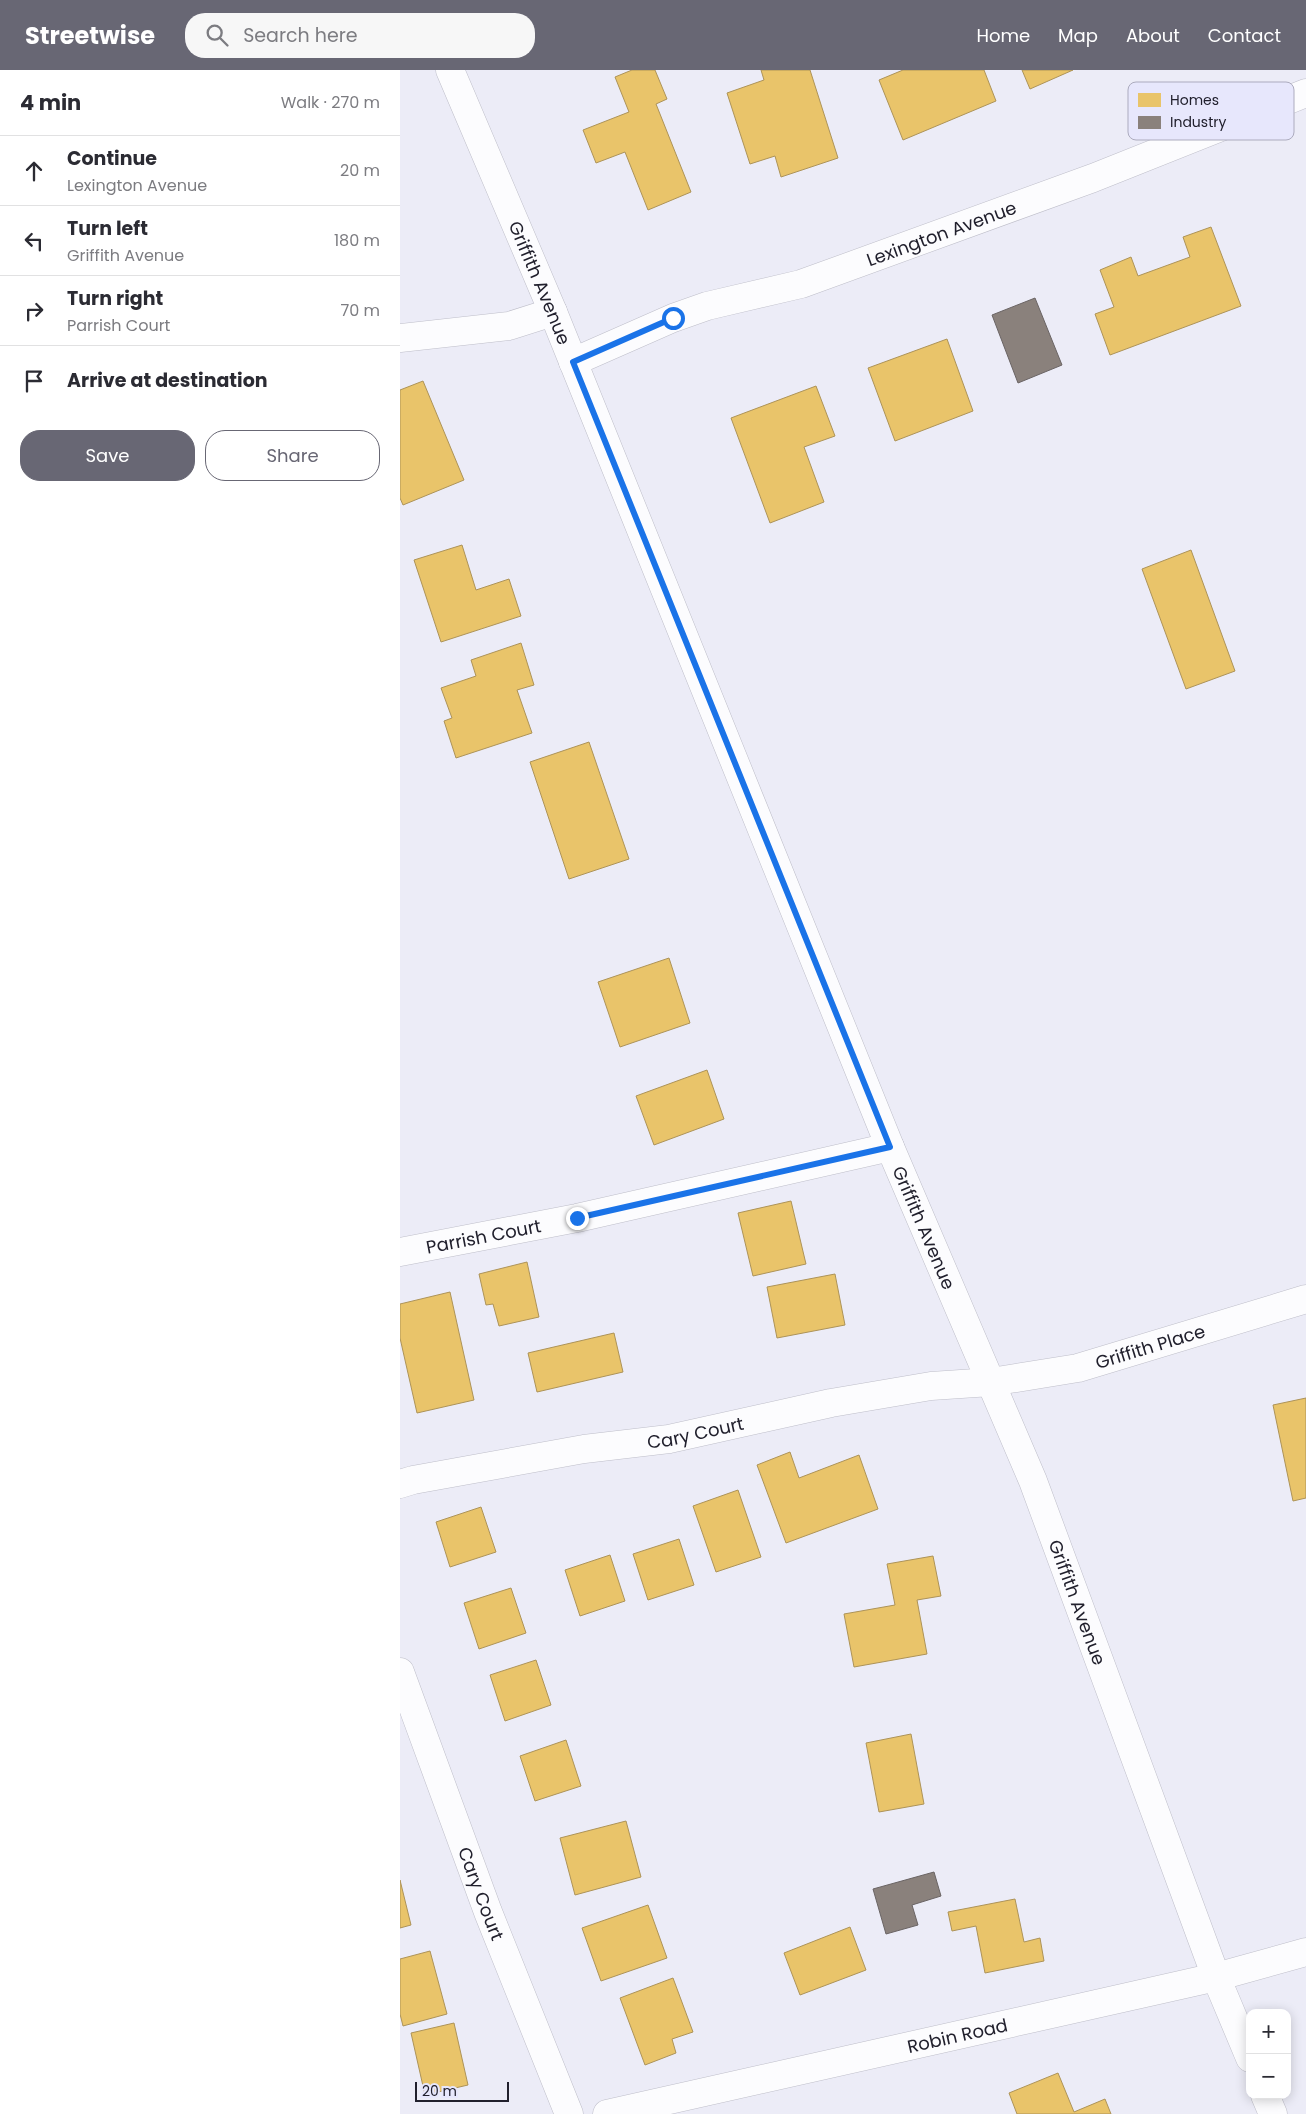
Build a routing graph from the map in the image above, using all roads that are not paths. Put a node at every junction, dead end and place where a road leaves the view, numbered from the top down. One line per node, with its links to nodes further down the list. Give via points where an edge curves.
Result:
1 (450, 70): 5 (street, Griffith Avenue)
2 (1306, 93): 3 (street, Lexington Avenue)
3 (1294, 98)
4 (1187, 140): 7 (street, Lexington Avenue, via 801,284 708,306 673,318)
5 (553, 312): 6 (street, via 509,326); 7 (street, Griffith Avenue)
6 (400, 338)
7 (573, 362): 8 (street, Griffith Avenue)
8 (890, 1147): 9 (street, Parrish Court, via 577,1218); 11 (street, Griffith Avenue)
9 (400, 1252)
10 (1306, 1299): 11 (street, Griffith Place, via 1078,1368)
11 (991, 1382): 12 (street, Cary Court, via 931,1386 832,1403 669,1439 584,1449); 15 (street, Griffith Avenue, via 1033,1481)
12 (400, 1484)
13 (400, 1672): 18 (street, Cary Court, via 488,1912)
14 (1306, 1952): 15 (street, Robin Road)
15 (1216, 1977): 16 (street, Griffith Avenue); 19 (street, Robin Road)
16 (1248, 2054)
17 (1267, 2099): 20 (street)
18 (569, 2114)
19 (607, 2114)
20 (1273, 2114)

